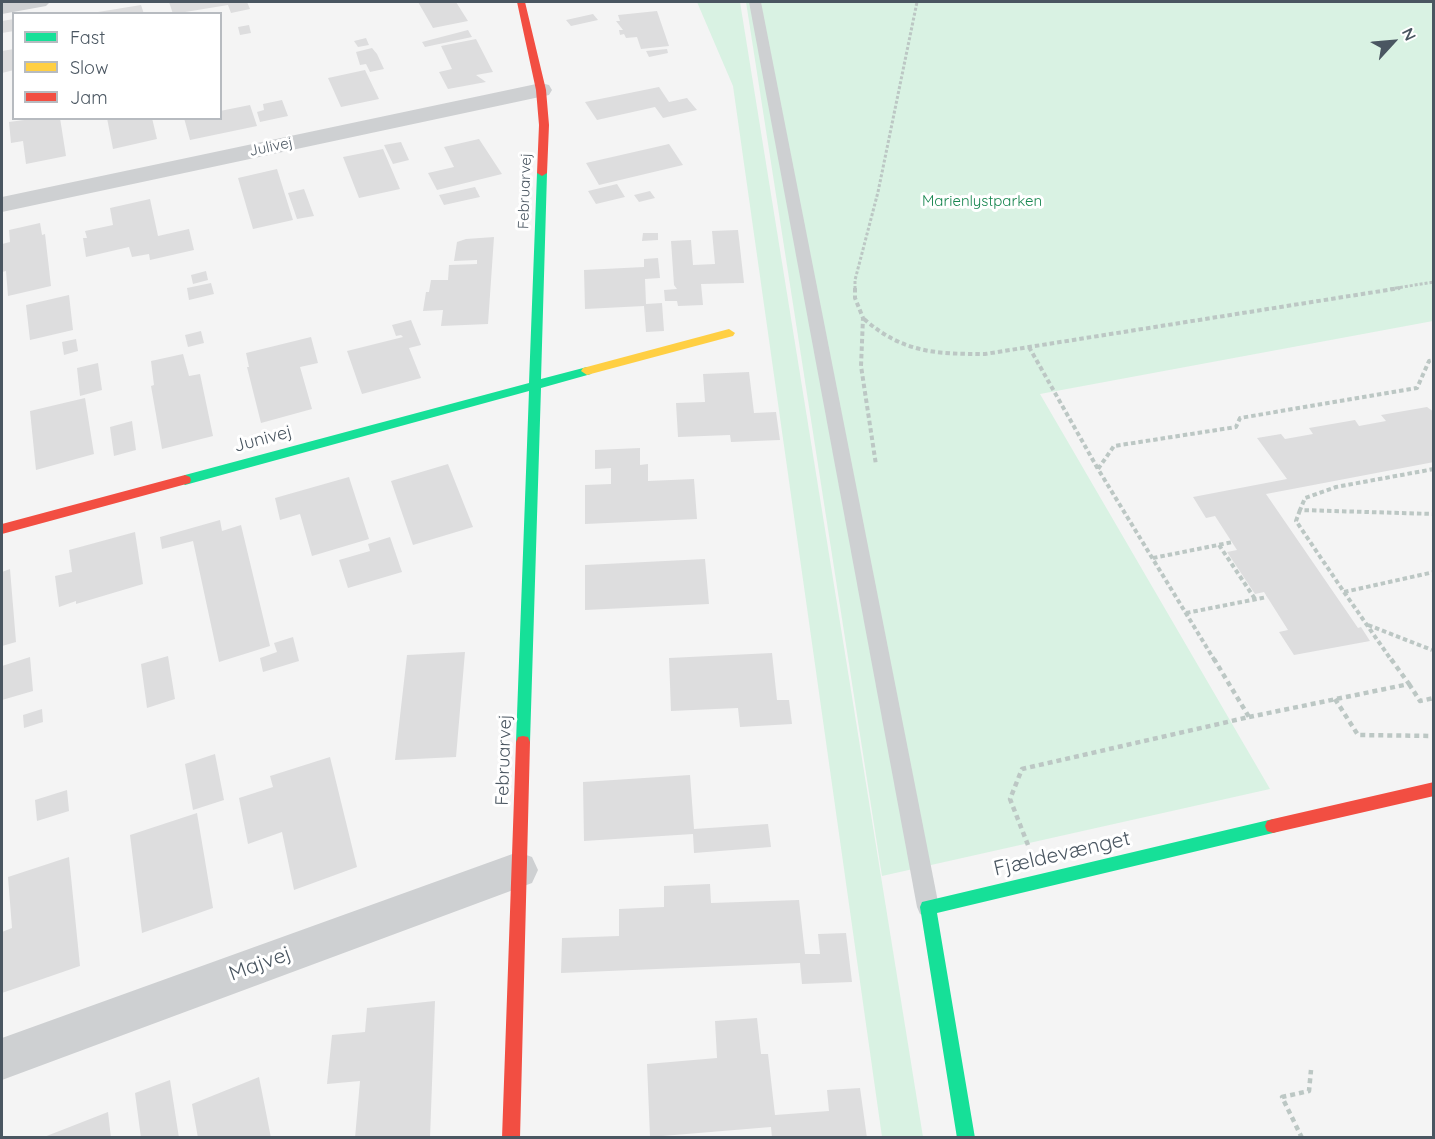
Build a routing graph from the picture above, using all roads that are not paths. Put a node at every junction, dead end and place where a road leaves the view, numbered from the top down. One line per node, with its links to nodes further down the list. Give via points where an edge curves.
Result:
1 (39, 2): 4 (street)
2 (521, 2): 5 (street, Februarvej)
3 (755, 2): 12 (lane)
4 (2, 8)
5 (541, 90): 6 (street, Julivej); 8 (street, Februarvej, via 544,125)
6 (2, 205)
7 (729, 333): 8 (street)
8 (534, 384): 9 (street, Junivej); 11 (street, Februarvej)
9 (2, 529)
10 (1434, 789): 12 (street, Fjældevænget)
11 (518, 870): 13 (street, Majvej); 14 (street, Februarvej)
12 (928, 907): 15 (street)
13 (2, 1059)
14 (511, 1137)
15 (966, 1137)

